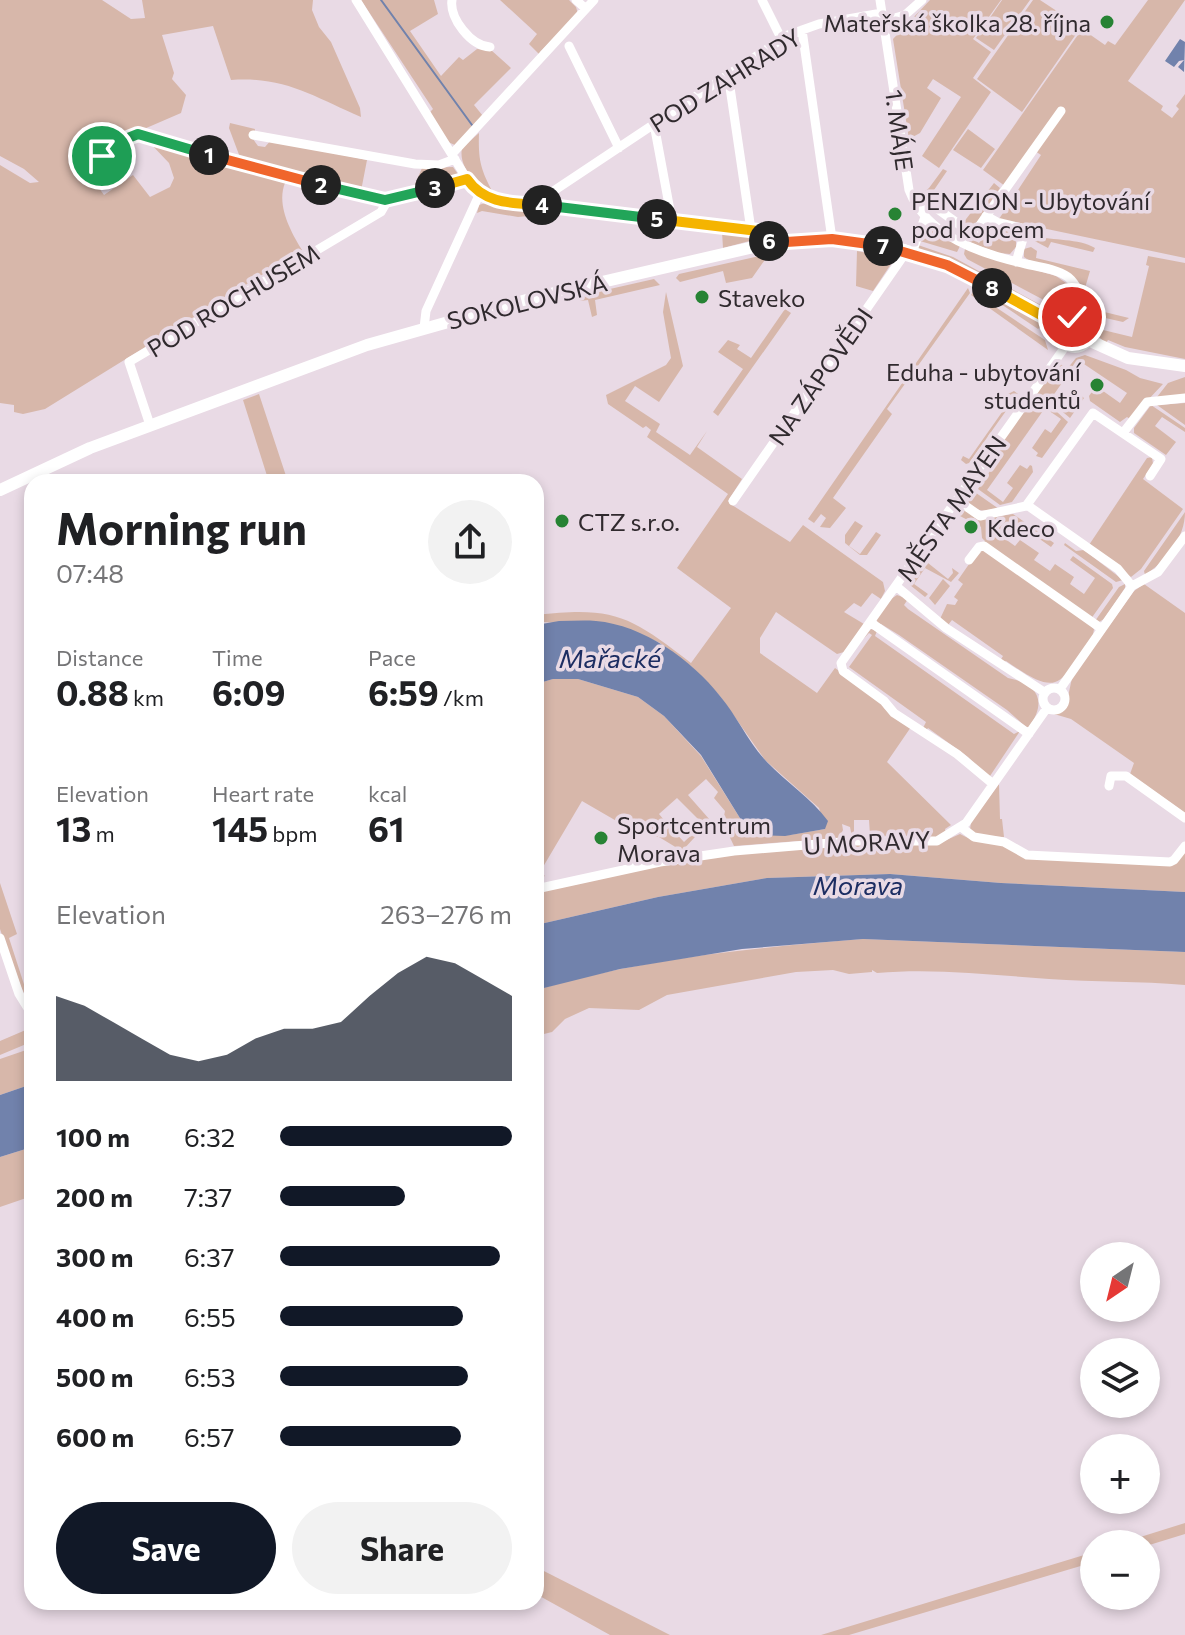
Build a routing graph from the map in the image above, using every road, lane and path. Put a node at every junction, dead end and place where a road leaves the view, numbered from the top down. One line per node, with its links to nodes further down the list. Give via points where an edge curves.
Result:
1 (356, 0): 20 (street)
2 (452, 0): 13 (street, via 458,23)
3 (576, 0): 8 (street)
4 (594, 0): 8 (street)
5 (762, 0): 11 (street)
6 (880, 0): 9 (street, 1. MÁJE)
7 (922, 0): 9 (street, POD ZAHRADY, via 905,15)
8 (586, 9): 20 (street)
9 (883, 17): 10 (street, POD ZAHRADY, via 837,20); 25 (street, 1. MÁJE, via 909,190)
10 (802, 30): 11 (street, POD ZAHRADY); 30 (street)
11 (781, 38): 14 (street, POD ZAHRADY)
12 (569, 46): 18 (street)
13 (490, 47)
14 (728, 74): 16 (street, POD ZAHRADY); 29 (street)
15 (1061, 111): 26 (street)
16 (654, 124): 18 (street, POD ZAHRADY); 28 (street)
17 (253, 135): 20 (street, via 415,164 439,165)
18 (619, 148): 24 (street, POD ZAHRADY, via 552,192)
19 (102, 156): 23 (street, POD ROCHUSEM, via 143,134 268,172)
20 (454, 156): 21 (street)
21 (467, 179): 22 (street); 23 (street, POD ROCHUSEM)
22 (480, 193): 24 (street, via 502,202); 36 (street, via 426,311)
23 (388, 200): 41 (street, POD ROCHUSEM, via 381,212 129,362)
24 (544, 205): 28 (street)
25 (916, 206): 26 (street, via 932,205 971,233); 27 (street, 1. MÁJE)
26 (986, 216): 33 (street, via 1026,229)
27 (925, 217): 32 (street); 33 (street, 1. MÁJE, via 965,245)
28 (672, 221): 29 (street)
29 (751, 228): 31 (street)
30 (832, 239): 31 (main road, SOKOLOVSKÁ); 32 (main road, SOKOLOVSKÁ)
31 (771, 243): 36 (main road, SOKOLOVSKÁ)
32 (908, 252): 35 (main road, SOKOLOVSKÁ, via 971,277); 48 (street, NA ZÁPOVĚDI)
33 (1016, 262): 34 (street, 1. MÁJE, via 1068,278 1079,291)
34 (1079, 317): 35 (main road); 37 (main road, via 1089,327)
35 (1061, 326): 38 (main road)
36 (424, 328): 41 (main road, SOKOLOVSKÁ)
37 (1088, 340): 38 (main road, via 1077,347); 39 (main road, via 1136,360)
38 (1067, 344): 47 (street, MĚSTA MAYEN)
39 (1185, 366)
40 (1185, 398): 42 (street, via 1147,402)
41 (150, 425): 43 (main road, SOKOLOVSKÁ)
42 (1123, 433): 44 (street, via 1161,459); 49 (street, via 1090,415)
43 (33, 474)
44 (1150, 476)
45 (24, 478): 46 (main road, SOKOLOVSKÁ)
46 (0, 490)
47 (957, 500): 49 (street, via 980,516); 52 (street, MĚSTA MAYEN)
48 (733, 501)
49 (1027, 505): 53 (street, via 1118,569)
50 (1185, 536): 53 (street, via 1160,571)
51 (969, 560): 55 (street, via 984,546)
52 (896, 586): 54 (street, MĚSTA MAYEN); 57 (street, via 946,628)
53 (1132, 586): 55 (street)
54 (870, 622): 59 (street); 60 (street, MĚSTA MAYEN, via 842,660 843,671)
55 (1102, 629): 56 (street)
56 (1060, 689): 57 (street); 58 (street, via 1063,705)
57 (1044, 692): 58 (street)
58 (1047, 708): 59 (street)
59 (1029, 734): 60 (street)
60 (993, 784): 63 (street)
61 (1109, 786): 62 (street, via 1111,776 1126,776)
62 (1185, 818)
63 (961, 827): 64 (street, U MORAVY, via 974,837 1004,842 1027,855 1170,862); 65 (street, U MORAVY, via 930,842 854,841 718,852)
64 (1185, 847)
65 (544, 887)
66 (0, 938): 67 (street)
67 (24, 1002)

